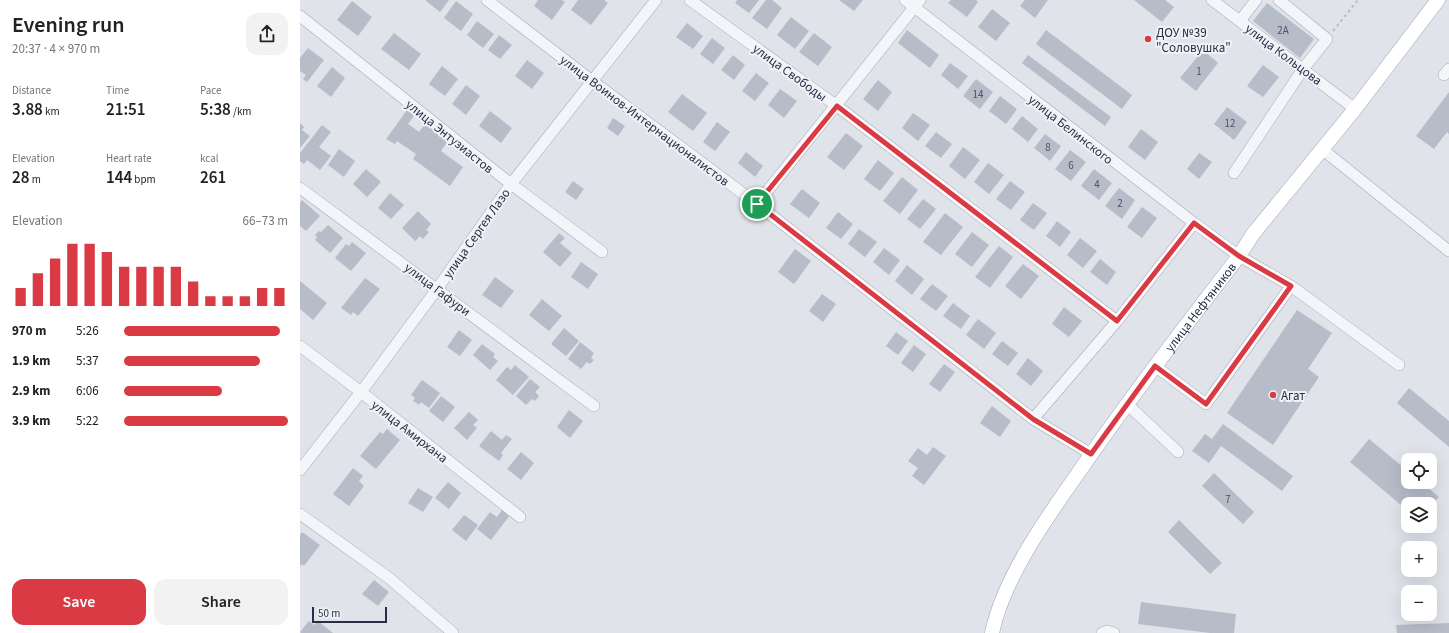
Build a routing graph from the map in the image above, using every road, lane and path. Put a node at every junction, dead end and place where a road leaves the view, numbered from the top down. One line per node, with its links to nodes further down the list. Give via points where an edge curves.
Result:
1 (487, 0): 15 (street, улица Воинов-Интернационалистов)
2 (656, 0): 15 (street, улица Сергея Лазо)
3 (690, 0): 16 (street, улица Свободы)
4 (905, 0): 10 (street, улица Белинского)
5 (1212, 0): 12 (street, улица Кольцова)
6 (1256, 0): 12 (street)
7 (1279, 0): 13 (street)
8 (1358, 0): 13 (path)
9 (1438, 0): 17 (main road, улица Нефтяников)
10 (918, 4): 16 (street); 23 (street, улица Белинского)
11 (300, 16): 20 (street, улица Энтузиастов)
12 (1240, 21): 14 (street, улица Кольцова)
13 (1327, 39): 14 (street)
14 (1303, 69): 17 (street, улица Кольцова); 19 (street)
15 (592, 80): 20 (street, улица Сергея Лазо); 22 (street, улица Воинов-Интернационалистов)
16 (837, 106): 22 (street); 29 (street, улица Свободы)
17 (1355, 109): 18 (main road, улица Нефтяников)
18 (1322, 149): 24 (street); 26 (main road, улица Нефтяников, via 1253,234)
19 (1234, 173)
20 (511, 184): 25 (street, улица Энтузиастов); 28 (street, улица Сергея Лазо)
21 (300, 188): 28 (street, улица Гафури)
22 (757, 204): 36 (street, улица Воинов-Интернационалистов)
23 (1194, 223): 26 (street, улица Белинского); 29 (street)
24 (1449, 251)
25 (602, 252)
26 (1239, 256): 27 (street, улица Белинского); 32 (main road, улица Нефтяников)
27 (1291, 286): 31 (street, улица Белинского); 32 (street, via 1206,404)
28 (437, 289): 33 (street, улица Сергея Лазо); 35 (street, улица Гафури)
29 (1117, 321): 36 (street)
30 (300, 346): 33 (street, улица Амирхана)
31 (1399, 365)
32 (1155, 366): 34 (main road, улица Нефтяников)
33 (361, 392): 39 (street, улица Сергея Лазо); 41 (street, улица Амирхана)
34 (1127, 404): 37 (street); 38 (main road, улица Нефтяников)
35 (594, 406)
36 (1033, 419): 38 (street, улица Воинов-Интернационалистов)
37 (1178, 452)
38 (1091, 454): 43 (main road, улица Нефтяников, via 1040,527 1011,581)
39 (300, 470)
40 (300, 514): 42 (street, via 389,578)
41 (520, 517)
42 (453, 633)
43 (992, 633)
44 (1102, 633): 45 (street)
45 (1114, 633)

